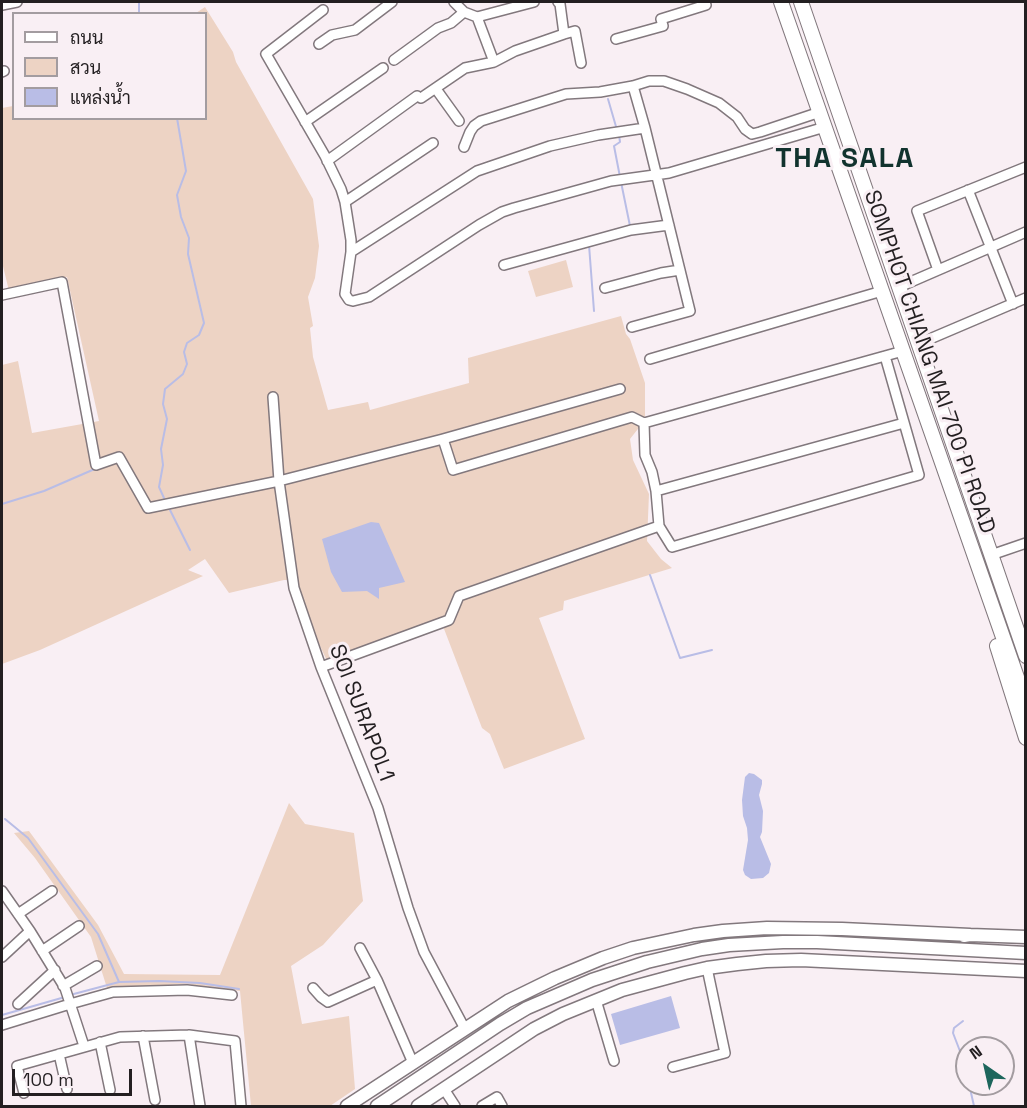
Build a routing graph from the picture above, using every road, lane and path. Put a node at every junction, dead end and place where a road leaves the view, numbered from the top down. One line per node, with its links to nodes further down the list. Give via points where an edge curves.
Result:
1 (17, 2): 9 (street)
2 (392, 2): 16 (street, via 355,30 332,35)
3 (454, 2): 12 (street)
4 (534, 2): 13 (street)
5 (571, 2): 8 (street)
6 (781, 2): 23 (main road, SOMPHOT CHIANG MAI 700 PI ROAD)
7 (801, 2): 42 (main road, SOMPHOT CHIANG MAI 700 PI ROAD)
8 (559, 3): 14 (street)
9 (2, 5)
10 (706, 5): 15 (street, via 661,19 663,26)
11 (323, 10): 25 (street, via 266,54)
12 (464, 12): 13 (street); 17 (street)
13 (477, 17): 18 (street)
14 (564, 34): 18 (street); 19 (street, via 575,31)
15 (616, 39)
16 (319, 44)
17 (394, 60)
18 (494, 63): 22 (street, via 465,68)
19 (580, 63)
20 (383, 68): 25 (street)
21 (633, 86): 23 (street, via 664,81 687,88 719,103 752,134); 26 (street); 29 (street, via 566,94 481,121 470,132)
22 (436, 89): 24 (street); 30 (street)
23 (820, 112): 27 (main road, SOMPHOT CHIANG MAI 700 PI ROAD)
24 (459, 121)
25 (305, 122): 30 (street)
26 (645, 128): 32 (street); 38 (street, via 550,146 477,171)
27 (825, 128): 32 (street); 44 (main road, SOMPHOT CHIANG MAI 700 PI ROAD)
28 (433, 143): 34 (street)
29 (464, 147)
30 (327, 161): 34 (street)
31 (1026, 167): 33 (street)
32 (657, 176): 35 (street); 38 (street, via 622,180 502,212 360,300 349,300 345,294)
33 (968, 190): 37 (street); 41 (street, via 917,211)
34 (345, 202): 38 (street)
35 (669, 225): 39 (street, via 631,230); 40 (street)
36 (1026, 232): 37 (street)
37 (990, 247): 41 (street); 47 (street)
38 (351, 252)
39 (504, 265)
40 (680, 270): 43 (street); 48 (street, via 690,311)
41 (938, 270): 42 (street)
42 (899, 287): 49 (main road, SOMPHOT CHIANG MAI 700 PI ROAD)
43 (605, 288)
44 (882, 291): 50 (main road, SOMPHOT CHIANG MAI 700 PI ROAD); 52 (street)
45 (2, 295): 58 (street, via 62,282 96,465 118,457 148,508)
46 (1026, 298): 47 (street)
47 (1012, 304): 49 (street)
48 (632, 327)
49 (918, 344): 62 (main road, SOMPHOT CHIANG MAI 700 PI ROAD)
50 (903, 351): 51 (street); 64 (main road, SOMPHOT CHIANG MAI 700 PI ROAD)
51 (885, 356): 55 (street); 56 (street)
52 (650, 359)
53 (620, 389): 57 (street)
54 (273, 397): 58 (street, SOI SURAPOL1)
55 (644, 423): 57 (street, via 632,417 453,470); 59 (street, via 645,455)
56 (904, 423): 59 (street); 60 (street, via 919,475 672,547)
57 (443, 439): 58 (street)
58 (279, 481): 67 (street, SOI SURAPOL1, via 294,588)
59 (656, 491): 60 (street)
60 (659, 526): 67 (street, via 459,596 449,620)
61 (1026, 543): 62 (street)
62 (991, 555): 63 (main road, SOMPHOT CHIANG MAI 700 PI ROAD)
63 (1005, 597): 65 (main road); 66 (main road, SOMPHOT CHIANG MAI 700 PI ROAD)
64 (990, 601): 68 (main road, SOMPHOT CHIANG MAI 700 PI ROAD); 69 (main road, via 994,637)
65 (1026, 629)
66 (1026, 656)
67 (321, 667): 99 (street, SOI SURAPOL1, via 378,808 424,952)
68 (1026, 703)
69 (1026, 738)
70 (52, 891): 72 (street)
71 (2, 894): 72 (street)
72 (18, 914): 75 (street)
73 (79, 926): 81 (street)
74 (742, 929): 76 (main road); 78 (main road); 84 (main road, via 664,941)
75 (30, 931): 81 (street); 83 (street)
76 (970, 935): 77 (main road); 79 (main road)
77 (1026, 938)
78 (783, 942): 79 (main road); 92 (main road, via 729,945 672,956 622,969)
79 (894, 946): 82 (main road)
80 (360, 948): 89 (street)
81 (42, 951): 87 (street)
82 (1026, 953)
83 (2, 957)
84 (603, 958): 92 (main road); 99 (main road, via 533,988)
85 (97, 966): 90 (street)
86 (708, 968): 88 (main road, via 801,960); 94 (main road, via 648,982); 107 (street, via 725,1053)
87 (55, 970): 90 (street); 96 (street)
88 (1026, 971)
89 (378, 980): 91 (street, via 328,1002); 106 (street)
90 (64, 987): 95 (street)
91 (313, 988)
92 (563, 992): 97 (main road)
93 (232, 995): 95 (street, via 187,990 113,992)
94 (596, 1000): 105 (street); 109 (main road, via 534,1029)
95 (69, 1002): 98 (street); 103 (street)
96 (18, 1004)
97 (500, 1024): 99 (main road); 116 (main road)
98 (2, 1025)
99 (469, 1027): 106 (main road)
100 (189, 1035): 101 (street); 113 (street); 114 (street, via 235,1041)
101 (143, 1036): 102 (street); 112 (street)
102 (100, 1042): 103 (street); 110 (street)
103 (84, 1046): 104 (street)
104 (58, 1054): 108 (street); 111 (street, via 17,1066)
105 (614, 1061)
106 (413, 1063): 115 (main road)
107 (673, 1067)
108 (67, 1089)
109 (444, 1089): 117 (main road); 118 (street)
110 (110, 1090)
111 (24, 1093)
112 (155, 1100)
113 (200, 1107)
114 (242, 1107)
115 (347, 1107)
116 (376, 1107)
117 (418, 1107)
118 (455, 1107)
119 (482, 1107): 120 (street, via 497,1097)
120 (502, 1107)

